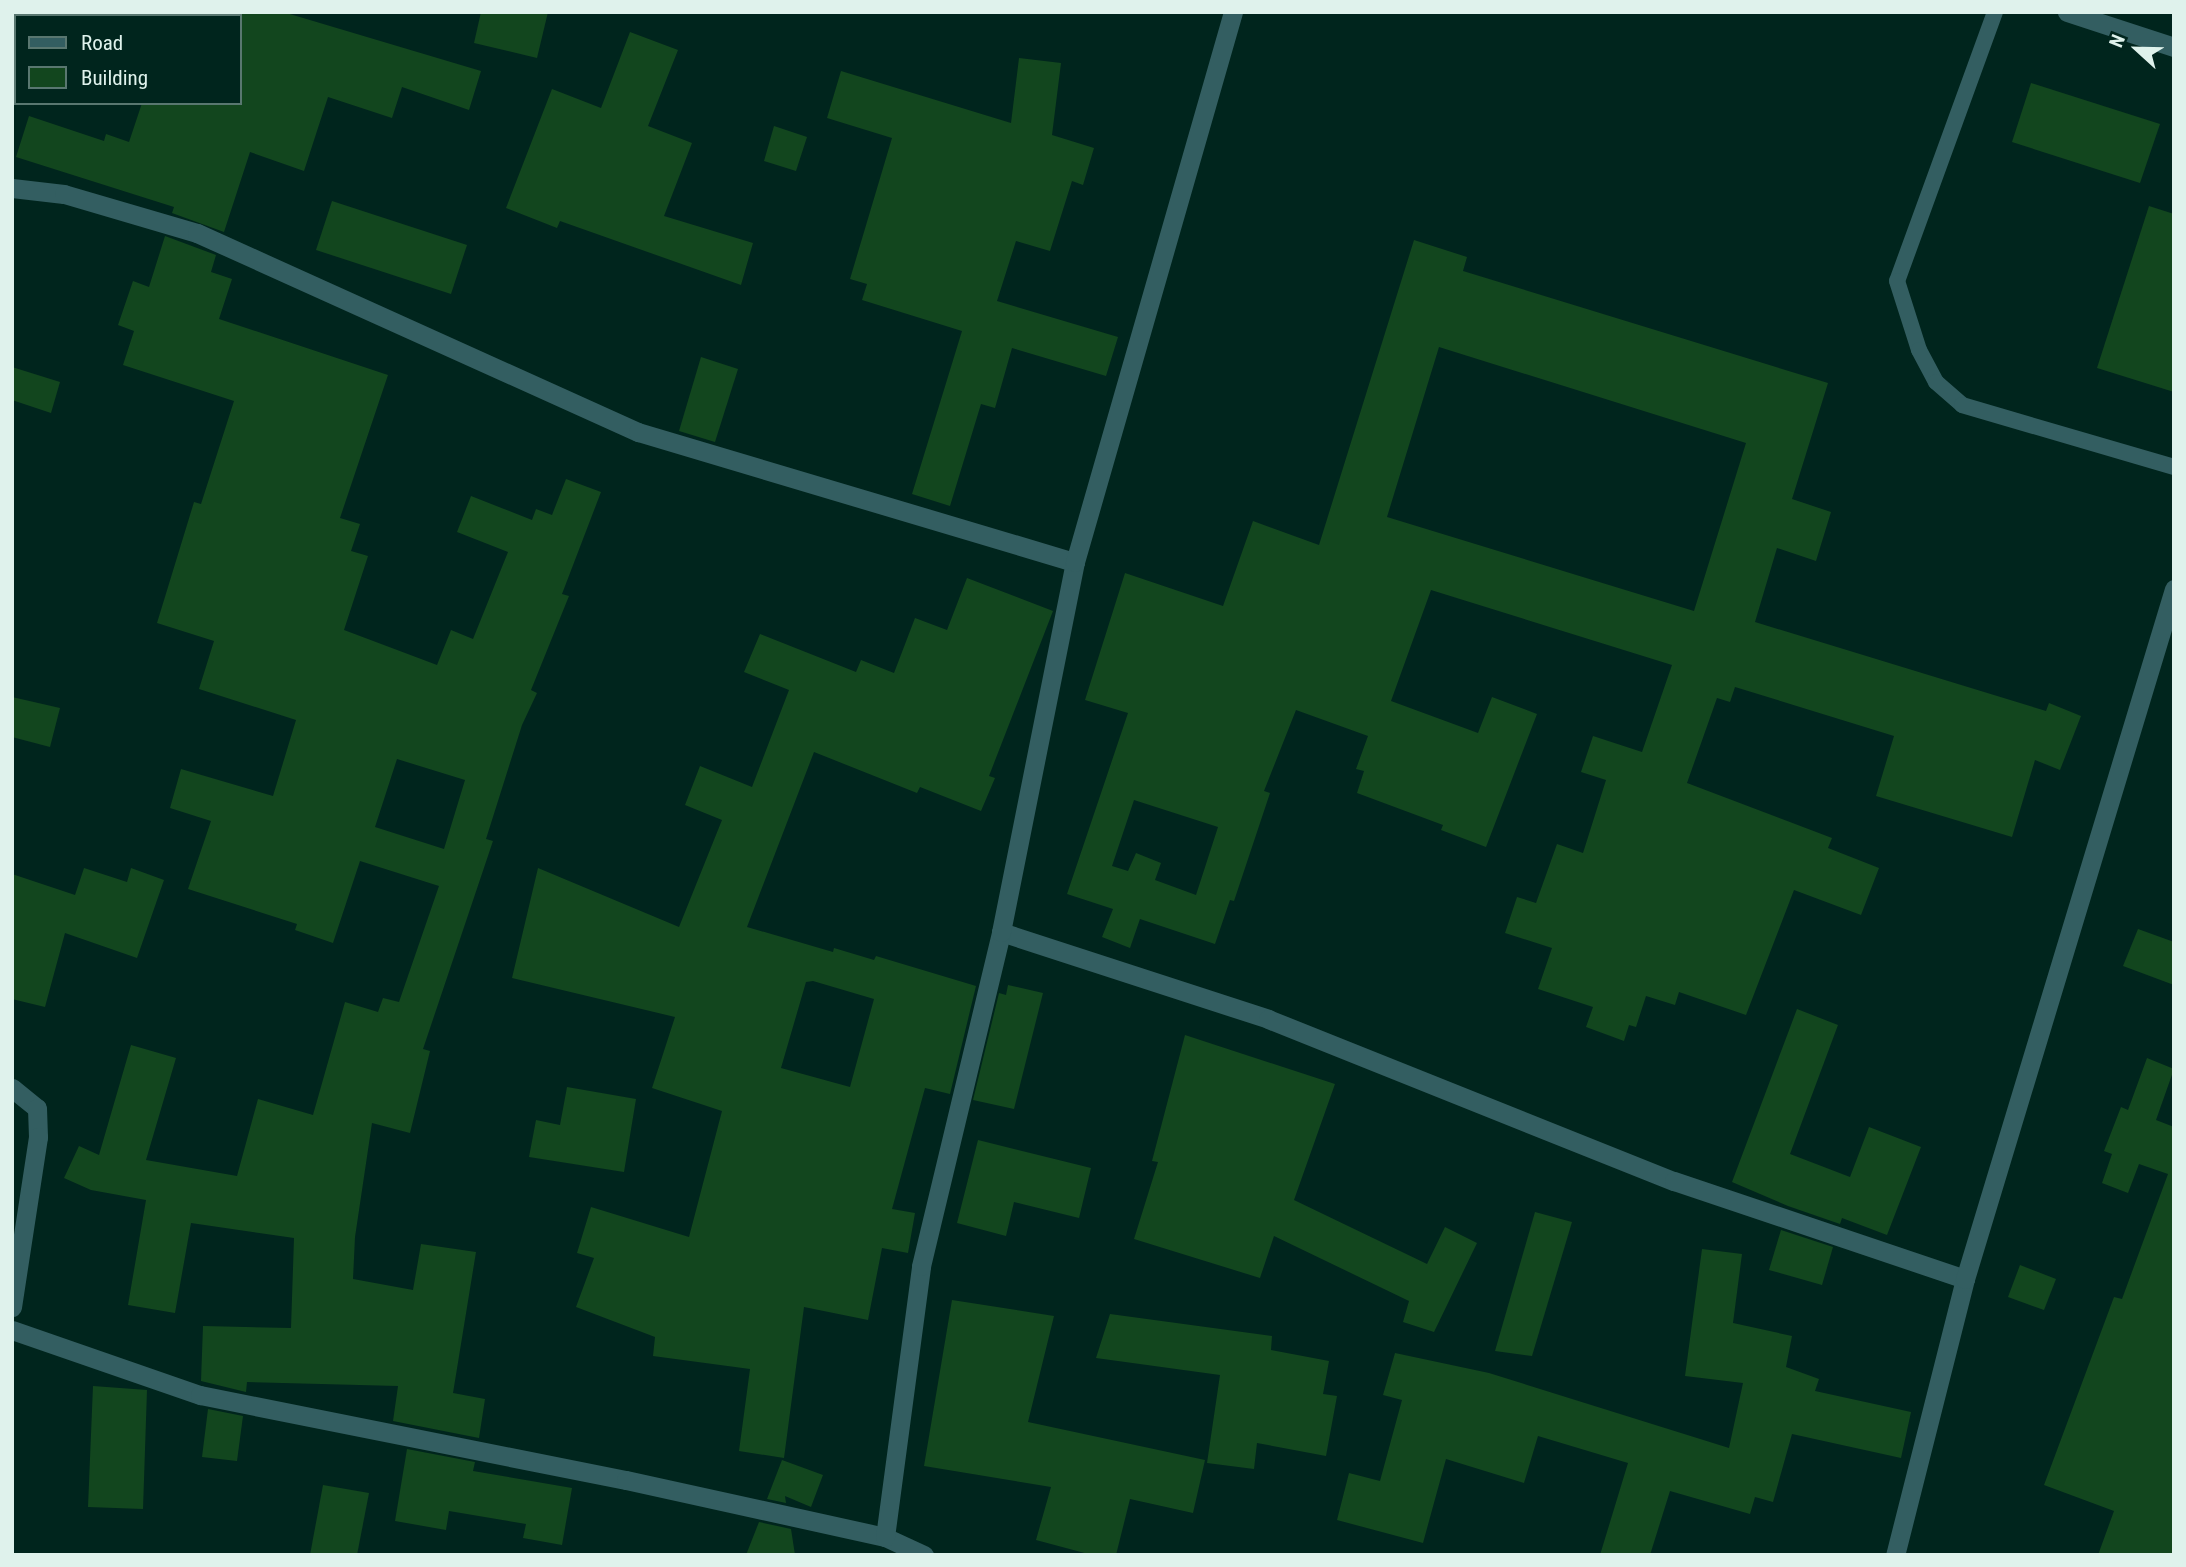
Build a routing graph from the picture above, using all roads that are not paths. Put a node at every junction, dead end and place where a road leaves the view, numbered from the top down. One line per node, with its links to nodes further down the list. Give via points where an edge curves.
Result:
1 (1233, 12): 7 (street)
2 (1995, 12): 6 (lane, via 1896,281 1919,350 1936,382 1962,405)
3 (2067, 12): 4 (street)
4 (2174, 47)
5 (12, 188): 7 (street, via 64,194 197,233 638,432)
6 (2174, 467)
7 (1075, 562): 9 (street)
8 (2174, 589): 11 (street)
9 (1001, 932): 11 (street, via 1268,1019 1674,1181); 14 (street, via 921,1266)
10 (12, 1088): 12 (street, via 37,1108 38,1137)
11 (1965, 1279): 16 (street)
12 (12, 1307)
13 (12, 1330): 14 (street, via 200,1395)
14 (885, 1537): 15 (street)
15 (924, 1555)
16 (1895, 1555)

